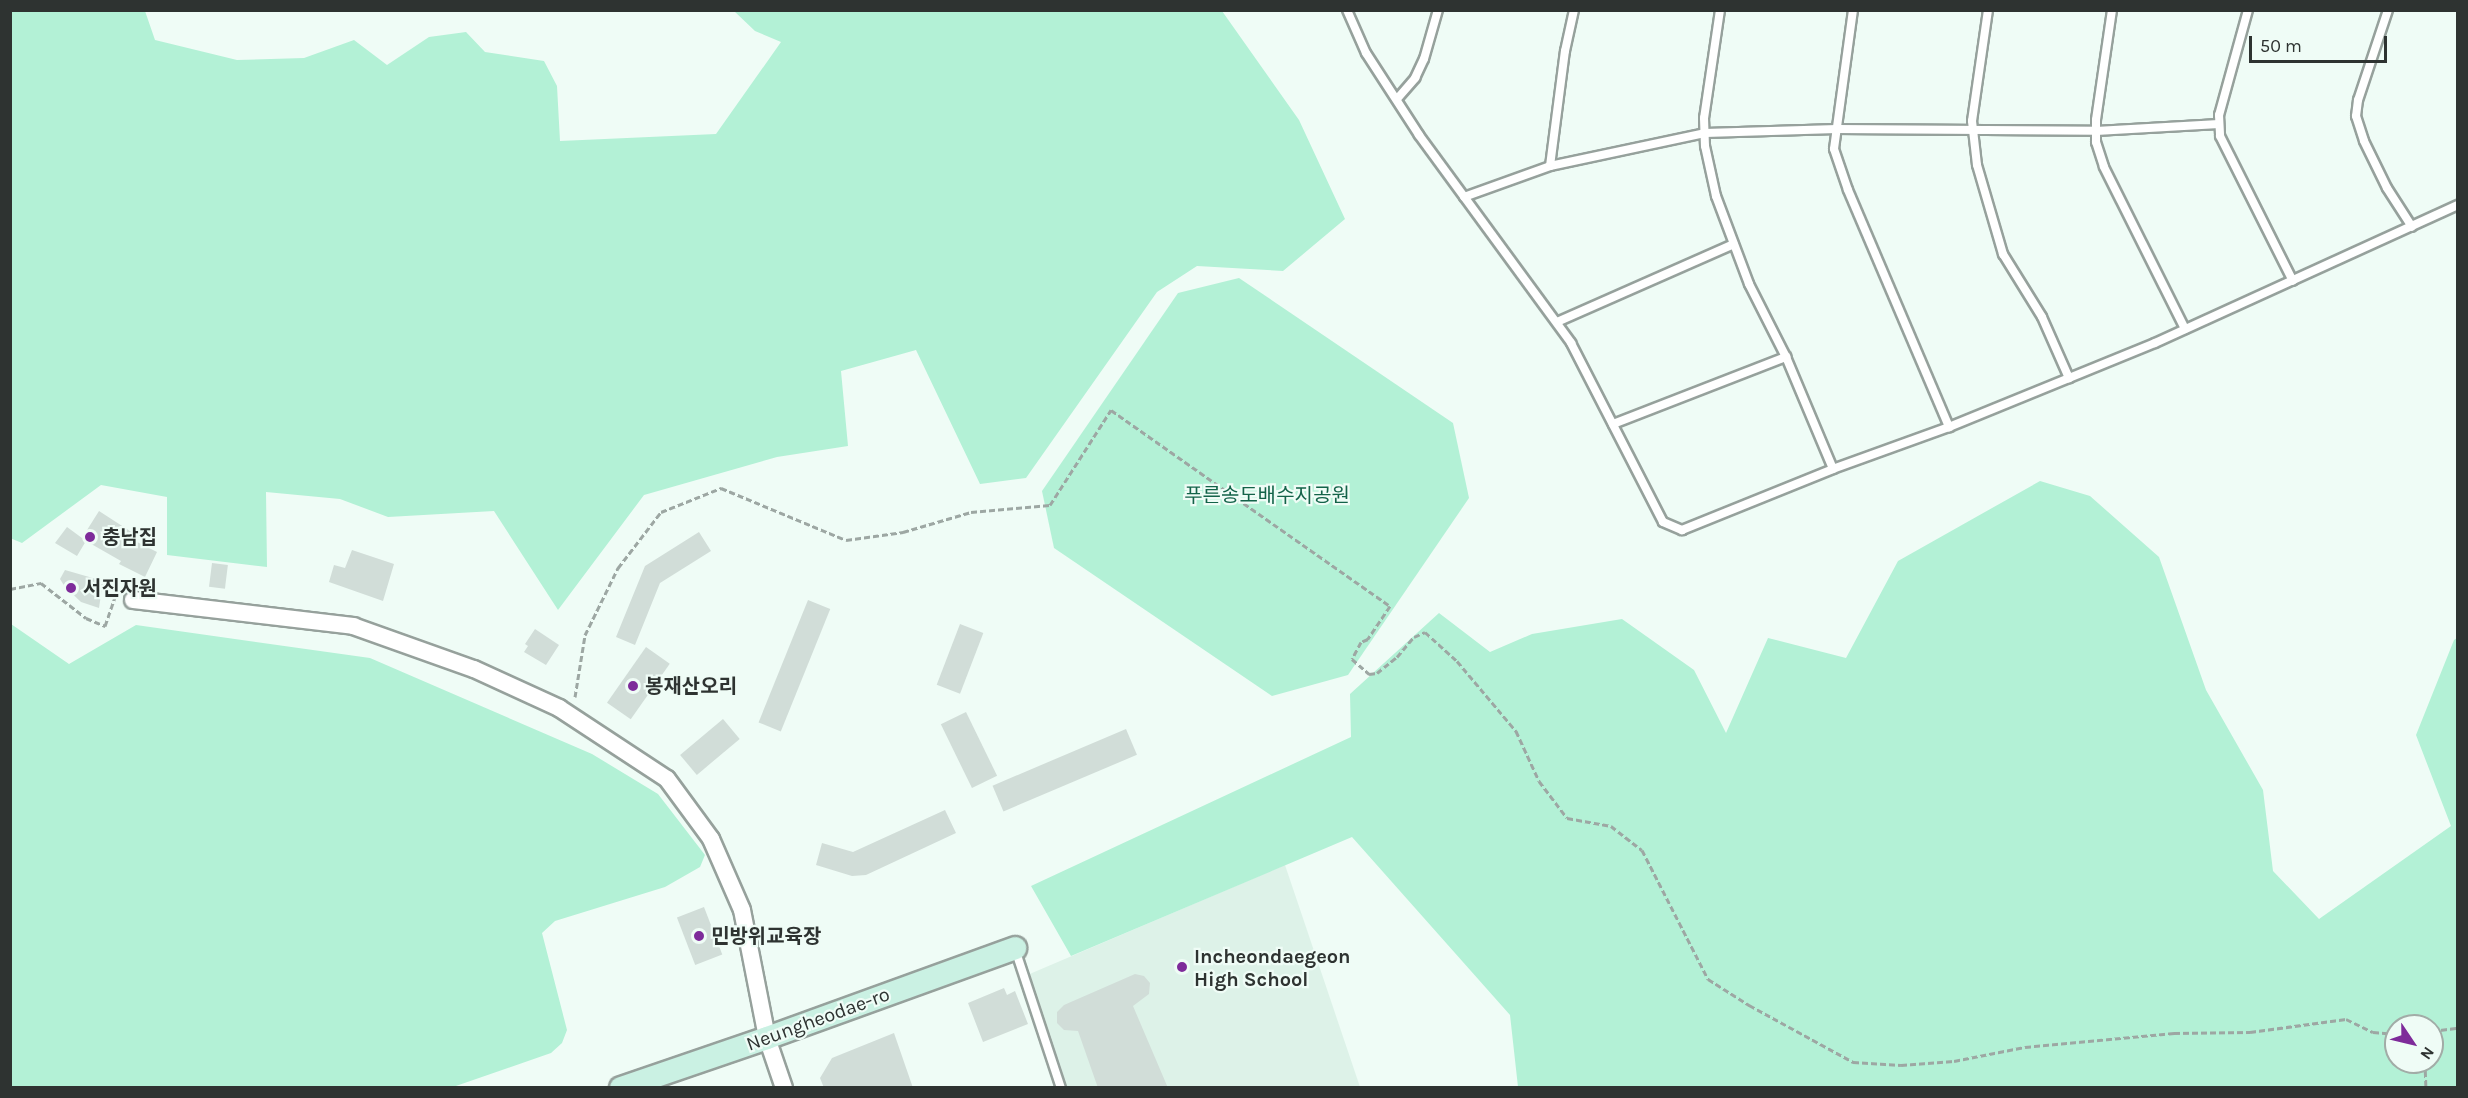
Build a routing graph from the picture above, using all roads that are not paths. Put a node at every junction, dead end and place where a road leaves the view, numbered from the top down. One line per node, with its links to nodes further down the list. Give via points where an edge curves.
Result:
1 (1347, 10): 10 (lane, via 1366,53)
2 (1438, 10): 10 (lane, via 1424,59 1415,78)
3 (1574, 10): 16 (lane)
4 (1720, 10): 15 (lane)
5 (1853, 10): 12 (lane)
6 (1988, 10): 13 (lane)
7 (2112, 10): 14 (lane)
8 (2248, 10): 11 (lane)
9 (2388, 10): 19 (lane, via 2356,116 2387,188)
10 (1397, 99): 17 (lane)
11 (2219, 124): 14 (lane); 21 (lane, via 2220,136)
12 (1837, 129): 13 (lane); 15 (lane); 27 (lane, via 1834,149 1848,190)
13 (1973, 130): 14 (lane); 25 (lane, via 1977,165 2003,254 2042,317)
14 (2096, 131): 23 (lane, via 2104,167)
15 (1705, 134): 16 (lane); 20 (lane, via 1716,196)
16 (1550, 166): 17 (lane)
17 (1464, 196): 22 (lane)
18 (2457, 205): 19 (lane)
19 (2412, 227): 21 (lane)
20 (1734, 244): 22 (lane); 24 (lane, via 1749,284)
21 (2293, 281): 23 (lane)
22 (1557, 322): 26 (lane)
23 (2185, 329): 25 (lane)
24 (1786, 357): 26 (lane); 28 (lane)
25 (2069, 378): 27 (lane)
26 (1613, 424): 28 (lane, via 1663,522 1682,530)
27 (1949, 427): 28 (lane)
28 (1833, 469)
29 (133, 600): 31 (street, via 353,626 474,669 559,708 667,779 711,839 742,910)
30 (1015, 948): 31 (main road, Neungheodae-ro); 34 (lane)
31 (767, 1038): 32 (main road, Neungheodae-ro); 33 (street)
32 (621, 1088)
33 (784, 1088)
34 (1061, 1088)

